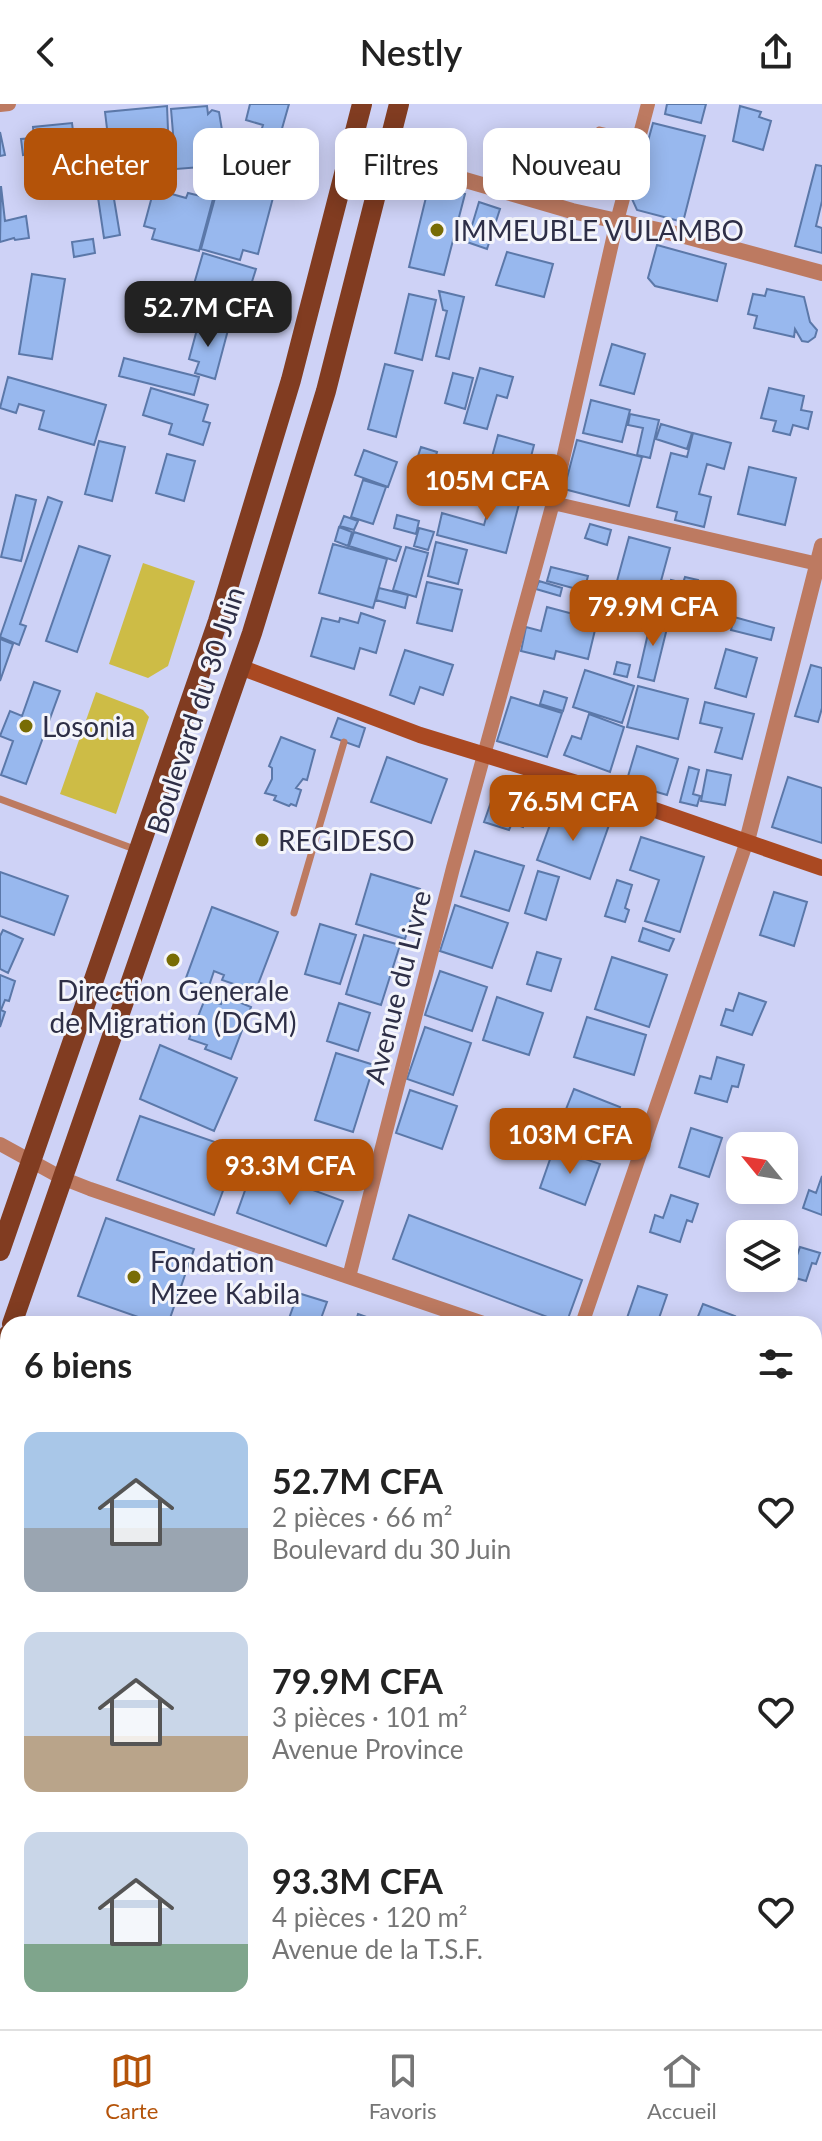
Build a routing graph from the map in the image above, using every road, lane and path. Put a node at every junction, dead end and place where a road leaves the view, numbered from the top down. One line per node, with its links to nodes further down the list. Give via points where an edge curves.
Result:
1 (9, 104): 5 (street)
2 (362, 104): 6 (main road, Boulevard du 30 Juin)
3 (399, 104): 7 (main road, Boulevard du 30 Juin)
4 (648, 104): 8 (street, Avenue du Livre)
5 (0, 105)
6 (356, 128)
7 (393, 128)
8 (640, 128)
9 (467, 181): 13 (street)
10 (338, 200): 23 (main road, Boulevard du 30 Juin, via 291,380 218,621)
11 (375, 200): 18 (main road, Boulevard du 30 Juin, via 326,391)
12 (622, 200): 13 (street, Avenue du Livre)
13 (617, 221): 14 (street); 15 (street, Avenue du Livre)
14 (822, 273)
15 (553, 503): 17 (street); 20 (street, Avenue du Livre)
16 (822, 546): 17 (street)
17 (820, 565): 22 (street)
18 (240, 667): 20 (main road, via 353,716); 28 (main road, Boulevard du 30 Juin)
19 (344, 742): 25 (lane)
20 (484, 754): 22 (main road); 30 (street, Avenue du Livre)
21 (0, 799): 23 (lane)
22 (747, 841): 24 (main road); 33 (street)
23 (139, 850): 27 (main road, Boulevard du 30 Juin)
24 (822, 868)
25 (294, 913)
26 (0, 1144): 27 (street)
27 (32, 1162): 28 (street); 29 (main road, Boulevard du 30 Juin)
28 (62, 1178): 30 (street); 31 (main road, Boulevard du 30 Juin)
29 (0, 1251)
30 (349, 1277): 32 (street)
31 (15, 1316)
32 (463, 1316)
33 (585, 1316)

